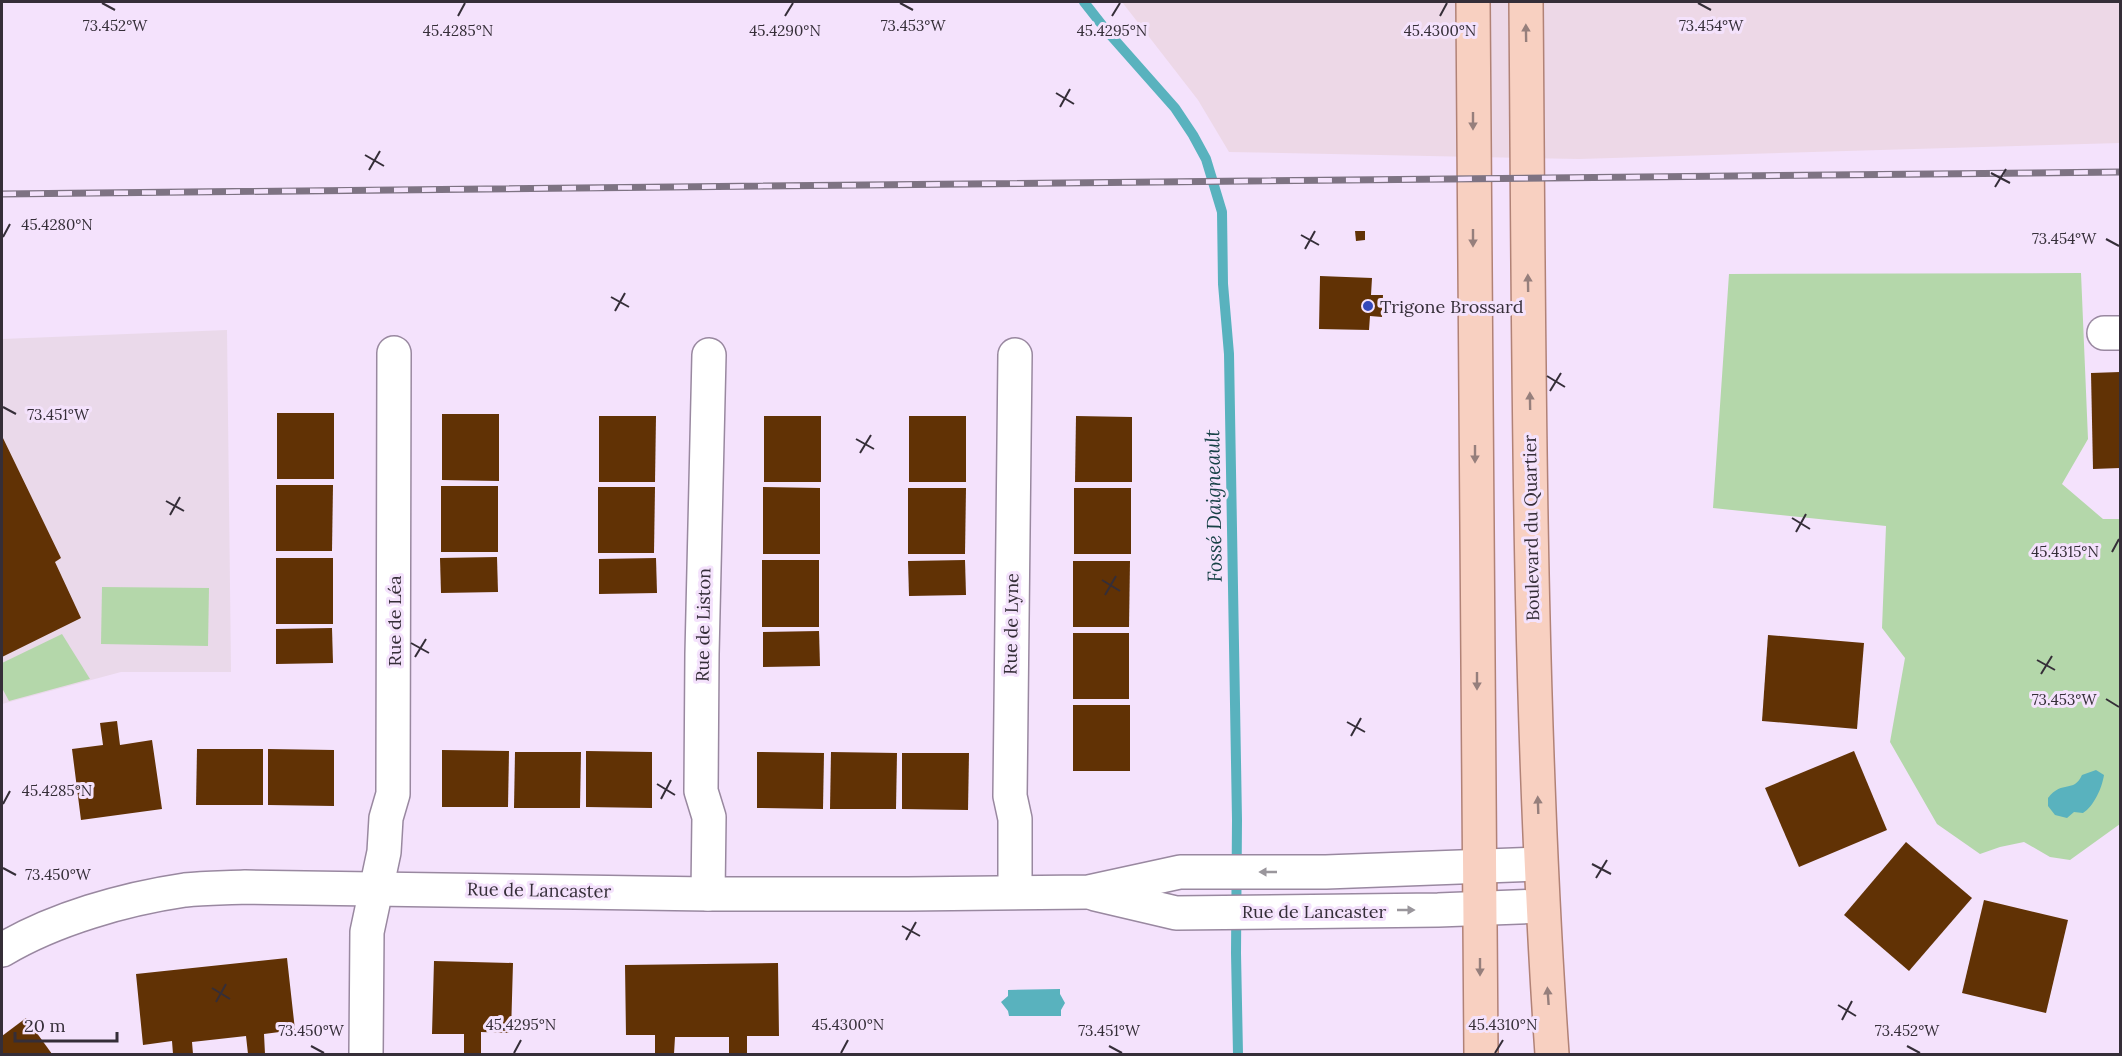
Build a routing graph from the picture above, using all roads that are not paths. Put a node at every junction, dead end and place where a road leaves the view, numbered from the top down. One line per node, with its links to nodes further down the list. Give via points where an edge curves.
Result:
1 (1473, 2): 7 (main road, one-way to 7)
2 (1526, 2): 6 (main road, Boulevard du Quartier, one-way to 2, via 1531,560)
3 (394, 353): 8 (street, Rue de Léa, via 393,794)
4 (1015, 355): 9 (street, Rue de Lyne, via 1010,796 1015,819)
5 (709, 356): 11 (street, Rue de Liston, via 701,769 701,792 709,817)
6 (1540, 864): 7 (street, Rue de Lancaster); 12 (main road, Boulevard du Quartier)
7 (1479, 866): 10 (street, Rue de Lancaster, one-way to 10, via 1180,872); 13 (main road)
8 (377, 887): 11 (street, Rue de Lancaster); 14 (street, Rue de Lancaster, via 185,890 68,920); 15 (street, Rue de Léa, via 367,932)
9 (1015, 892): 10 (street, Rue de Lancaster); 11 (street, Rue de Lancaster)
10 (1144, 892): 13 (street, Rue de Lancaster, one-way to 13, via 1176,912)
11 (708, 894)
12 (1542, 906): 13 (street, Rue de Lancaster); 17 (main road, Boulevard du Quartier, one-way to 12)
13 (1480, 908): 16 (main road, one-way to 16)
14 (2, 950)
15 (366, 1054)
16 (1481, 1054)
17 (1552, 1054)

